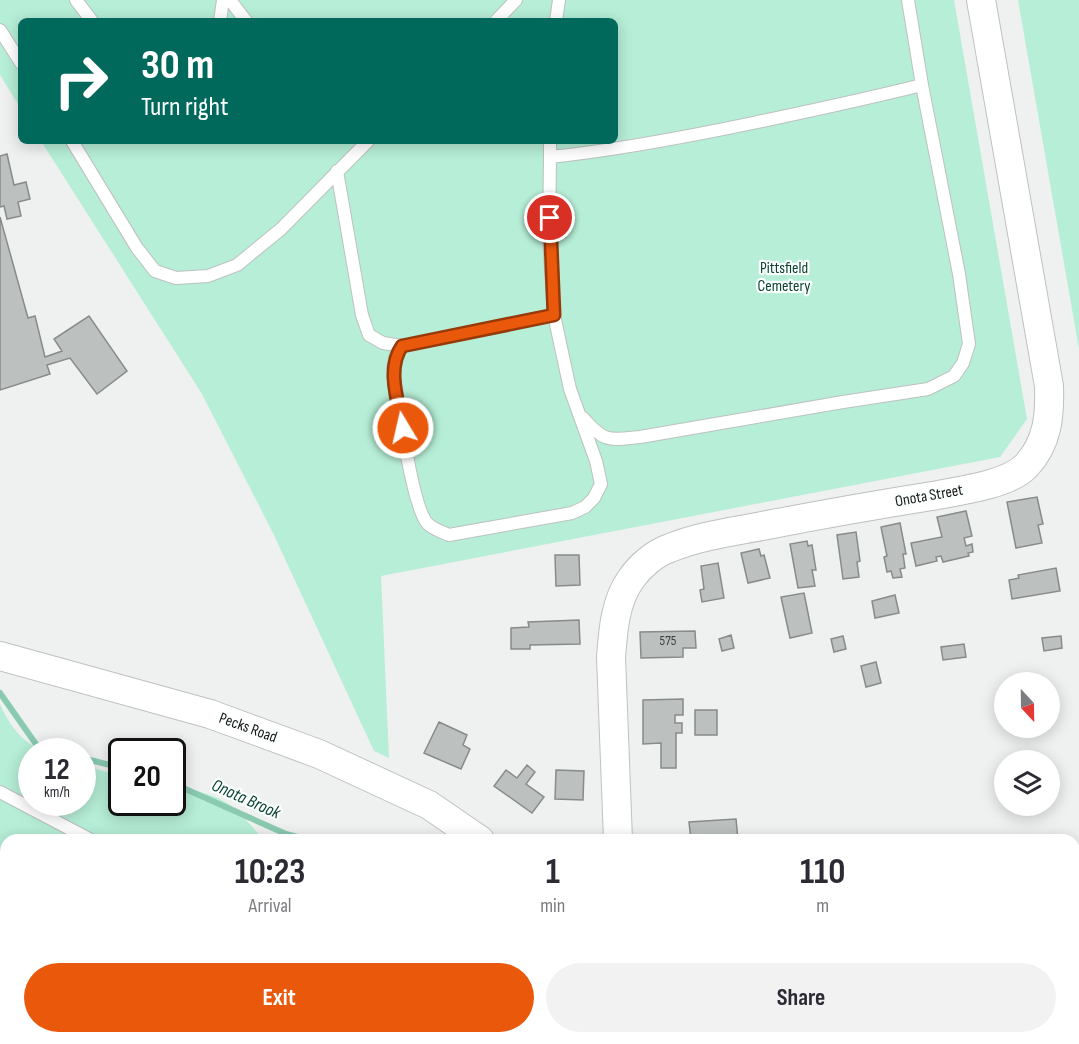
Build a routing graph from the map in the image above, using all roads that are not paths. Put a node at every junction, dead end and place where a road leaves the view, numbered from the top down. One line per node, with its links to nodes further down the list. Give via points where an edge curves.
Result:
1 (76, 0): 8 (lane)
2 (223, 0): 9 (lane)
3 (230, 0): 10 (lane)
4 (516, 0): 11 (lane)
5 (559, 0): 12 (lane)
6 (908, 0): 15 (lane)
7 (981, 0): 28 (street, Onota Street, via 1048,386 1050,411 1037,453 1025,468 989,483 704,537 668,548 648,561 622,596 613,634)
8 (90, 18)
9 (220, 18)
10 (244, 18)
11 (499, 18)
12 (556, 18)
13 (0, 30): 14 (lane)
14 (18, 58)
15 (922, 85): 19 (lane, via 609,151); 23 (lane, via 969,344 954,376 928,389 640,437 609,440)
16 (74, 144): 20 (lane, via 137,248 155,271 176,278 208,276 237,265 281,229)
17 (365, 144): 20 (lane)
18 (550, 144): 19 (lane)
19 (550, 157): 21 (lane, via 549,238)
20 (337, 171): 22 (lane, via 362,315 369,335)
21 (554, 315): 22 (lane); 23 (lane)
22 (402, 346): 23 (lane, via 393,368 420,509 427,523 449,535 572,513 585,507 601,484)
23 (579, 413)
24 (2, 657): 27 (street, Pecks Road, via 210,714 319,754 429,806)
25 (0, 792): 26 (lane)
26 (80, 834)
27 (471, 834)
28 (618, 834)

